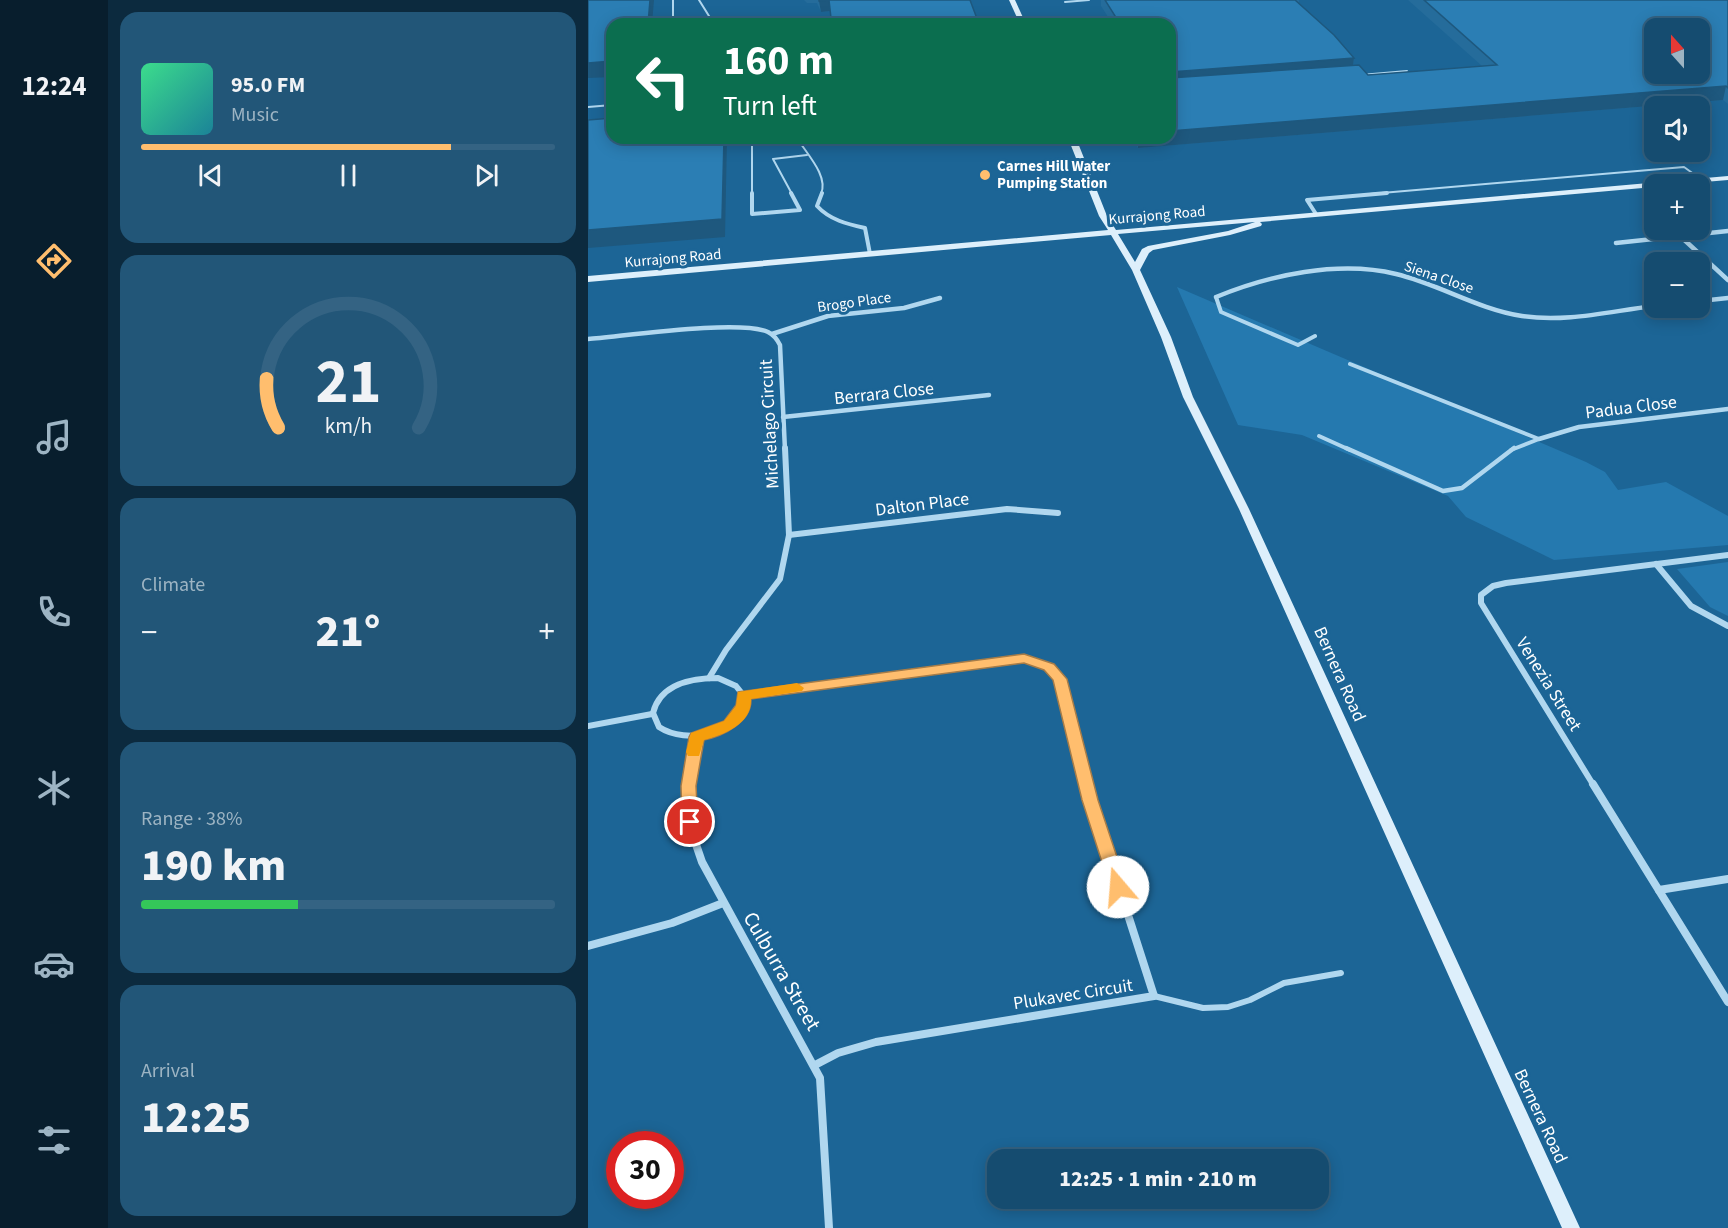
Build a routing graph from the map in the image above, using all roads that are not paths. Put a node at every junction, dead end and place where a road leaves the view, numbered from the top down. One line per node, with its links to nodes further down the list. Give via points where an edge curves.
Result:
1 (674, 0): 6 (lane)
2 (699, 0): 7 (lane)
3 (1012, 0): 8 (main road)
4 (1089, 0): 5 (lane)
5 (1065, 2)
6 (673, 16)
7 (710, 18)
8 (1020, 18)
9 (1407, 71): 10 (lane)
10 (1355, 75)
11 (606, 106): 12 (lane)
12 (588, 107)
13 (752, 144): 16 (lane, via 752,214 800,210 773,159)
14 (801, 144): 16 (lane)
15 (1074, 144): 24 (main road, Bernera Road)
16 (807, 155): 29 (lane, via 824,188 817,206 838,221 865,228)
17 (1694, 174): 21 (lane, via 1684,167 1307,200)
18 (1728, 178): 19 (main road, Kurrajong Road)
19 (1710, 179)
20 (1644, 185): 21 (main road, Kurrajong Road)
21 (1316, 214): 22 (main road, Kurrajong Road)
22 (1282, 217): 24 (main road, Kurrajong Road); 30 (main road, via 1230,233 1151,248 1145,251)
23 (1728, 231): 25 (street)
24 (1112, 232): 29 (main road, Kurrajong Road); 30 (main road, Bernera Road)
25 (1710, 233)
26 (1644, 240): 28 (street)
27 (1684, 240): 32 (street)
28 (1616, 243)
29 (870, 254): 31 (main road, Kurrajong Road)
30 (1136, 270): 66 (main road, Bernera Road, via 1188,397 1244,509)
31 (588, 279)
32 (1728, 280)
33 (1216, 297): 37 (street, Siena Close, via 1260,280 1363,270 1396,274 1524,316); 39 (lane, via 1221,312 1298,345)
34 (940, 298): 38 (street, Brogo Place, via 904,308 828,316)
35 (1728, 298): 36 (street)
36 (1710, 300)
37 (1644, 307)
38 (772, 334): 40 (street, Michelago Circuit, via 738,326); 44 (street, Michelago Circuit, via 780,345)
39 (1315, 336)
40 (588, 339)
41 (1350, 364): 46 (lane)
42 (988, 395): 44 (street, Berrara Close)
43 (1728, 409): 46 (street, Padua Close, via 1579,427)
44 (783, 417): 48 (street, Michelago Circuit)
45 (1319, 435): 46 (lane, via 1443,491 1462,488 1512,449)
46 (1539, 439)
47 (1058, 513): 48 (street, Dalton Place, via 1007,509)
48 (789, 535): 52 (street, Michelago Circuit, via 780,579)
49 (1728, 555): 50 (street, Venezia Street)
50 (1656, 564): 51 (street, via 1691,606); 58 (street, Venezia Street, via 1506,583 1481,595 1481,603)
51 (1728, 626)
52 (709, 678): 53 (street, via 730,682); 54 (street, via 670,689 655,704)
53 (743, 695): 56 (street, via 744,706 729,724); 62 (street, Plukavec Circuit, via 1011,660 1035,661 1049,667 1060,679 1090,800)
54 (652, 714): 55 (street); 56 (street, via 656,726 668,734)
55 (588, 726)
56 (697, 737): 59 (street, Culburra Street, via 688,786 690,822 702,862)
57 (1728, 879): 58 (street)
58 (1659, 890): 63 (street, Venezia Street)
59 (723, 903): 60 (street, via 672,923); 64 (street, Culburra Street)
60 (588, 946)
61 (1341, 974): 62 (lane, via 1284,982 1250,1000 1228,1006 1203,1008)
62 (1154, 996): 64 (street, Plukavec Circuit, via 876,1042 838,1053)
63 (1728, 1002)
64 (815, 1065): 65 (street, Culburra Street, via 822,1091)
65 (829, 1228)
66 (1571, 1228)

